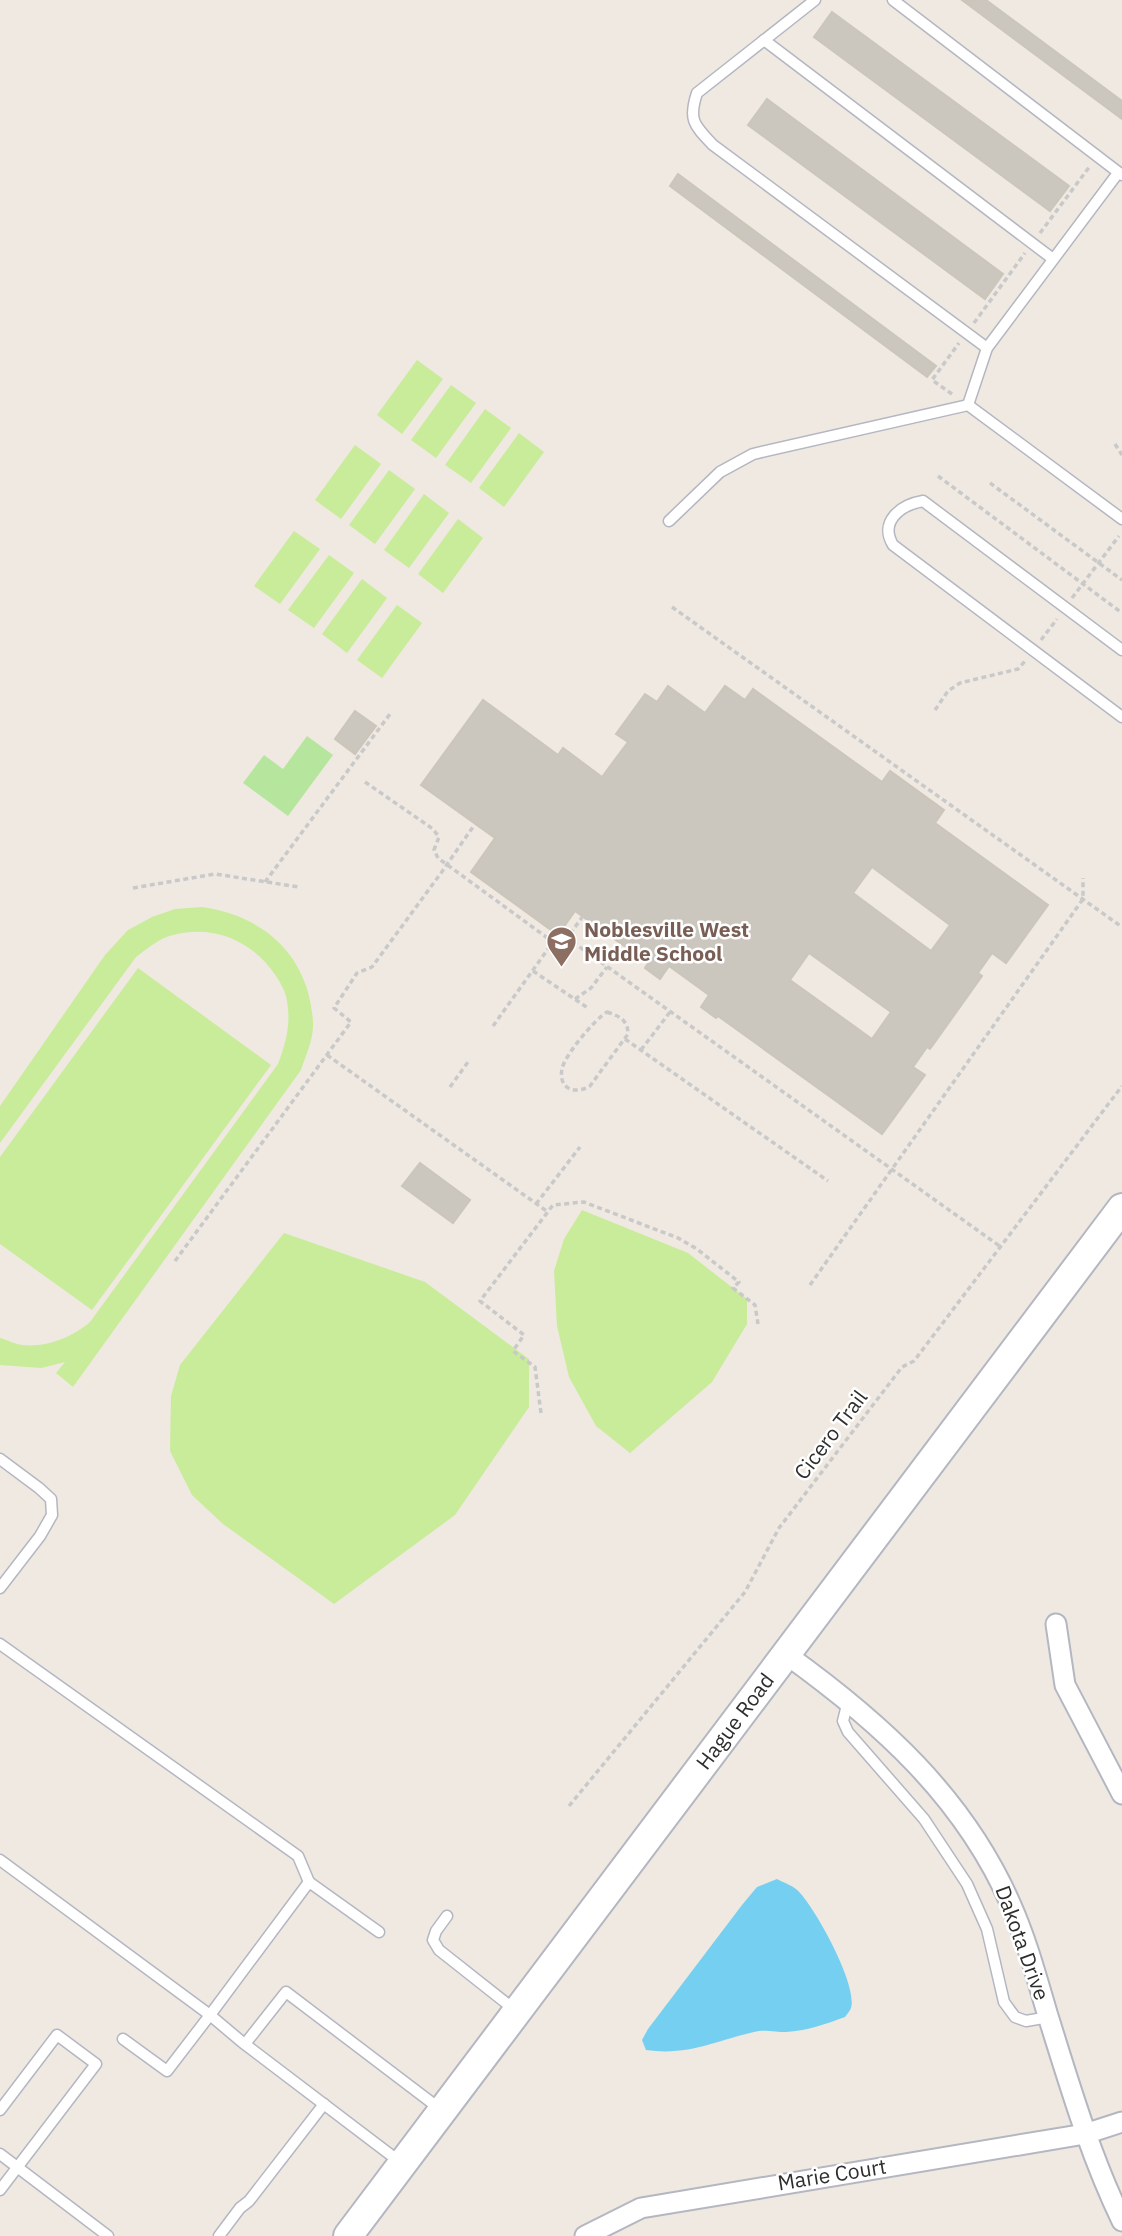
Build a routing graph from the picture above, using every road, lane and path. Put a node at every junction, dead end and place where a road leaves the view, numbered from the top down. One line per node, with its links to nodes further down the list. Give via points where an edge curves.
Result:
1 (815, 0): 3 (lane)
2 (893, 0): 4 (lane)
3 (764, 40): 5 (lane); 7 (lane, via 697,93 691,110 698,129 713,145)
4 (1120, 174): 5 (lane)
5 (1053, 259): 7 (lane)
6 (955, 348): 8 (path, via 932,380)
7 (987, 348): 8 (lane)
8 (968, 405): 13 (lane); 14 (lane, via 753,454 720,471)
9 (1115, 444): 10 (path)
10 (1122, 455)
11 (938, 476): 18 (path)
12 (990, 483): 16 (path)
13 (1122, 519)
14 (668, 521)
15 (1119, 536): 16 (path)
16 (1099, 562): 17 (path); 18 (path)
17 (1122, 580)
18 (1083, 584): 19 (path); 21 (path)
19 (1072, 598)
20 (672, 607): 36 (path)
21 (1122, 613)
22 (1058, 617): 23 (path)
23 (1041, 640)
24 (1122, 650): 28 (lane, via 923,501 896,512 888,525 893,545)
25 (1025, 661): 26 (path, via 1018,669 960,683)
26 (935, 710)
27 (390, 714): 33 (path)
28 (1122, 717)
29 (365, 782): 31 (path, via 433,829 439,837 438,858)
30 (475, 824): 31 (path)
31 (447, 864): 40 (path); 49 (path, via 372,967 357,973 334,1008 351,1022)
32 (1083, 878): 36 (path)
33 (265, 882): 34 (path); 35 (path, via 215,874)
34 (299, 887)
35 (132, 888)
36 (1083, 899): 38 (path); 54 (path)
37 (583, 916): 39 (path)
38 (1122, 928)
39 (567, 938): 40 (path); 41 (path)
40 (553, 942): 42 (path)
41 (607, 967): 43 (path, via 591,988); 45 (path)
42 (533, 971): 43 (path); 46 (path)
43 (575, 999): 44 (path)
44 (587, 1008)
45 (670, 1012): 48 (path); 54 (path)
46 (494, 1026)
47 (625, 1039): 47 (path, via 628,1027 623,1019 607,1012 598,1017 562,1067 565,1085 581,1092 590,1086); 48 (path)
48 (641, 1050): 55 (path)
49 (327, 1055): 56 (path); 60 (path)
50 (468, 1062): 52 (path)
51 (1122, 1086): 59 (path, Cicero Trail)
52 (450, 1087)
53 (580, 1147): 56 (path)
54 (891, 1169): 59 (path); 61 (path)
55 (828, 1181)
56 (536, 1203): 58 (path)
57 (1122, 1208): 68 (main road, Hague Road)
58 (548, 1212): 62 (path, via 553,1205 584,1202 678,1238 739,1282 733,1288 755,1305); 63 (path, via 480,1301 524,1335 513,1351 535,1367)
59 (1001, 1247): 71 (path, Cicero Trail, via 779,1528 745,1592)
60 (175, 1261)
61 (810, 1285)
62 (758, 1324)
63 (541, 1413)
64 (0, 1459): 65 (lane, via 51,1499 52,1515)
65 (0, 1588)
66 (1056, 1624): 70 (street, via 1065,1685)
67 (0, 1644): 73 (lane, via 298,1856)
68 (787, 1655): 69 (street, Dakota Drive); 76 (main road, Hague Road)
69 (848, 1701): 78 (street, Dakota Drive, via 911,1757 984,1854 1012,1906); 78 (lane, via 843,1721 848,1732 924,1819 967,1884 987,1929 1004,2002 1015,2017 1026,2021)
70 (1122, 1794)
71 (569, 1806)
72 (0, 1860): 77 (lane)
73 (309, 1882): 75 (lane); 77 (lane)
74 (447, 1916): 76 (lane, via 433,1940 439,1950)
75 (379, 1932)
76 (518, 2012): 83 (main road, Hague Road)
77 (210, 2015): 79 (lane, via 167,2071); 80 (lane)
78 (1049, 2017): 85 (street, Dakota Drive)
79 (123, 2039)
80 (245, 2044): 81 (lane); 83 (lane, via 286,1992)
81 (324, 2104): 87 (lane); 92 (lane)
82 (0, 2110): 88 (lane, via 57,2035 96,2064)
83 (443, 2112): 87 (main road, Hague Road)
84 (1122, 2122): 85 (street, Marie Court)
85 (1085, 2134): 90 (street, Dakota Drive); 94 (street, Marie Court, via 669,2202 641,2208)
86 (0, 2154): 88 (lane)
87 (404, 2164): 93 (main road, Hague Road)
88 (18, 2167): 89 (lane); 91 (lane)
89 (0, 2190)
90 (1122, 2221)
91 (107, 2236)
92 (219, 2236)
93 (348, 2236)
94 (585, 2236)

